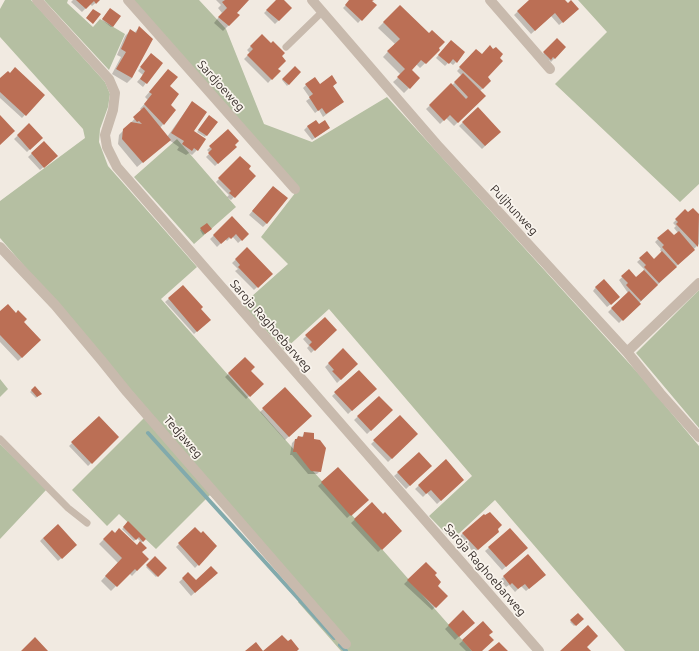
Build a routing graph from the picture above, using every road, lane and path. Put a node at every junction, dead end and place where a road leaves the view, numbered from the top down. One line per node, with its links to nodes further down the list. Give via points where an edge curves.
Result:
1 (37, 0): 16 (street, Saroja Raghoebarweg, via 109,80 115,93 105,135 107,147 117,167)
2 (128, 0): 8 (street, Sardjoeweg)
3 (312, 0): 5 (street, Puljhunweg)
4 (490, 0): 7 (street)
5 (322, 12): 6 (lane); 11 (street, Puljhunweg, via 439,147)
6 (286, 47)
7 (550, 69)
8 (295, 189)
9 (0, 247): 15 (street, Tedjaweg, via 55,305 126,392)
10 (699, 283): 11 (street)
11 (627, 352): 12 (street, Puljhunweg)
12 (699, 436)
13 (0, 438): 14 (lane, via 68,508)
14 (87, 523)
15 (346, 644)
16 (539, 651)

